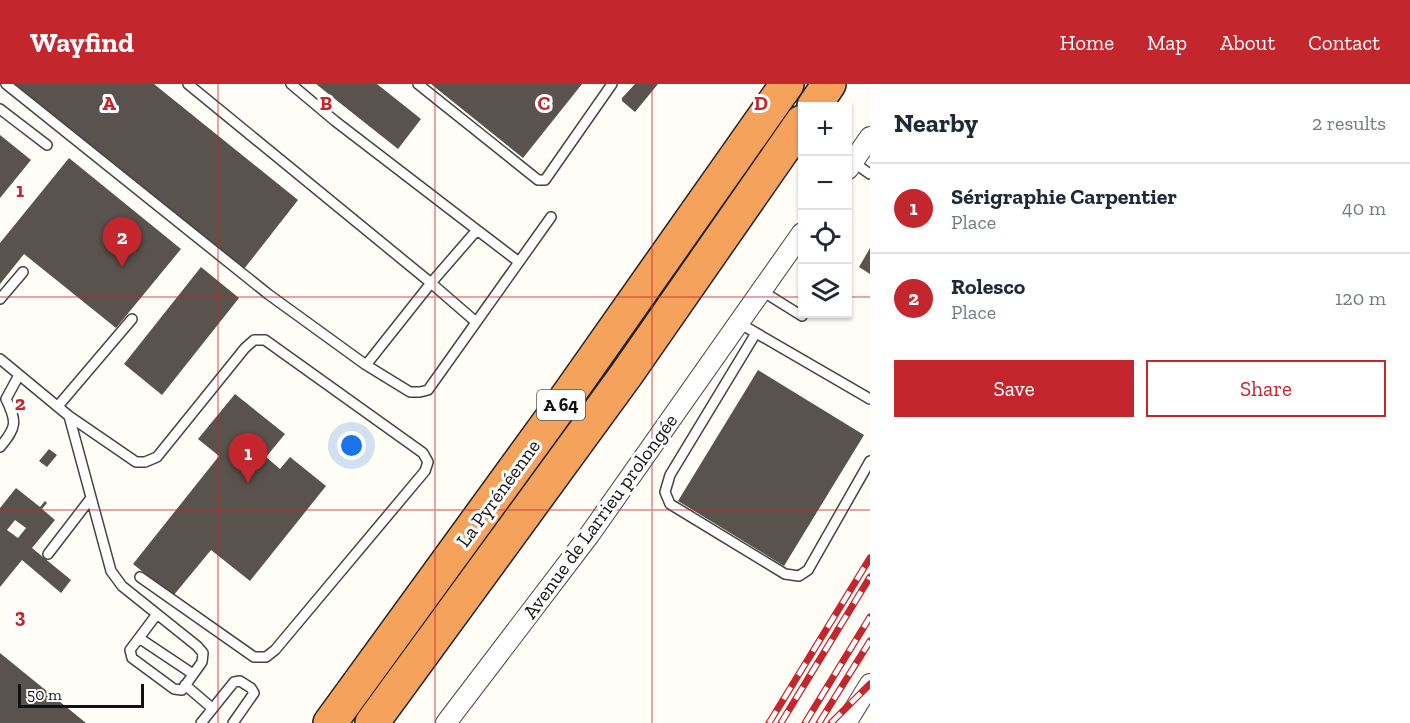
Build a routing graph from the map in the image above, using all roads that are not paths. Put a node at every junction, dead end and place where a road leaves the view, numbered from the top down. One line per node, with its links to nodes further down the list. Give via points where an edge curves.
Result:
1 (6, 84): 30 (lane, via 268,294)
2 (188, 84): 21 (lane)
3 (291, 84): 17 (lane)
4 (418, 84): 5 (lane, via 538,180 545,180)
5 (612, 84)
6 (787, 84): 48 (highway, La Pyrénéenne / A 64, via 559,408)
7 (829, 84): 8 (highway)
8 (817, 102)
9 (0, 109): 12 (lane)
10 (798, 129): 49 (highway, La Pyrénéenne / A 64, via 626,375)
11 (870, 137): 13 (street)
12 (47, 145)
13 (852, 163)
14 (852, 167): 15 (lane)
15 (870, 174)
16 (551, 217): 19 (lane)
17 (477, 230): 19 (lane); 21 (lane)
18 (798, 239): 22 (street, Avenue de Larrieu prolongée)
19 (519, 262): 26 (lane)
20 (22, 272): 23 (lane)
21 (431, 284): 26 (lane); 30 (lane)
22 (762, 291): 24 (lane); 27 (street, Avenue de Larrieu prolongée)
23 (0, 299)
24 (798, 313)
25 (132, 319): 33 (lane)
26 (476, 322): 30 (lane, via 428,390 410,392)
27 (739, 323): 28 (lane); 50 (street, Avenue de Larrieu prolongée, via 590,534)
28 (756, 333): 32 (lane); 36 (lane, via 670,475 665,492 670,504 785,574 799,576 808,570)
29 (0, 359): 31 (lane)
30 (366, 365)
31 (19, 375): 33 (lane); 35 (lane, via 6,399 14,414 13,431)
32 (870, 399)
33 (58, 406): 34 (lane)
34 (69, 416): 37 (lane); 39 (lane, via 136,462 145,462 157,457 244,348 254,340 265,340 423,453 428,462 418,480 266,657 254,657)
35 (0, 447)
36 (870, 461)
37 (92, 498): 38 (lane); 40 (lane, via 111,571 122,586)
38 (48, 554)
39 (140, 577)
40 (157, 614): 41 (lane); 42 (lane, via 203,653)
41 (139, 638): 42 (lane); 44 (lane, via 130,650 132,658 174,689 182,690)
42 (193, 674): 44 (lane)
43 (870, 684): 51 (street)
44 (185, 685): 45 (lane)
45 (213, 708): 46 (lane); 47 (lane, via 234,682 251,688 253,697)
46 (201, 723)
47 (233, 723)
48 (330, 723)
49 (372, 723)
50 (446, 723)
51 (846, 723)

